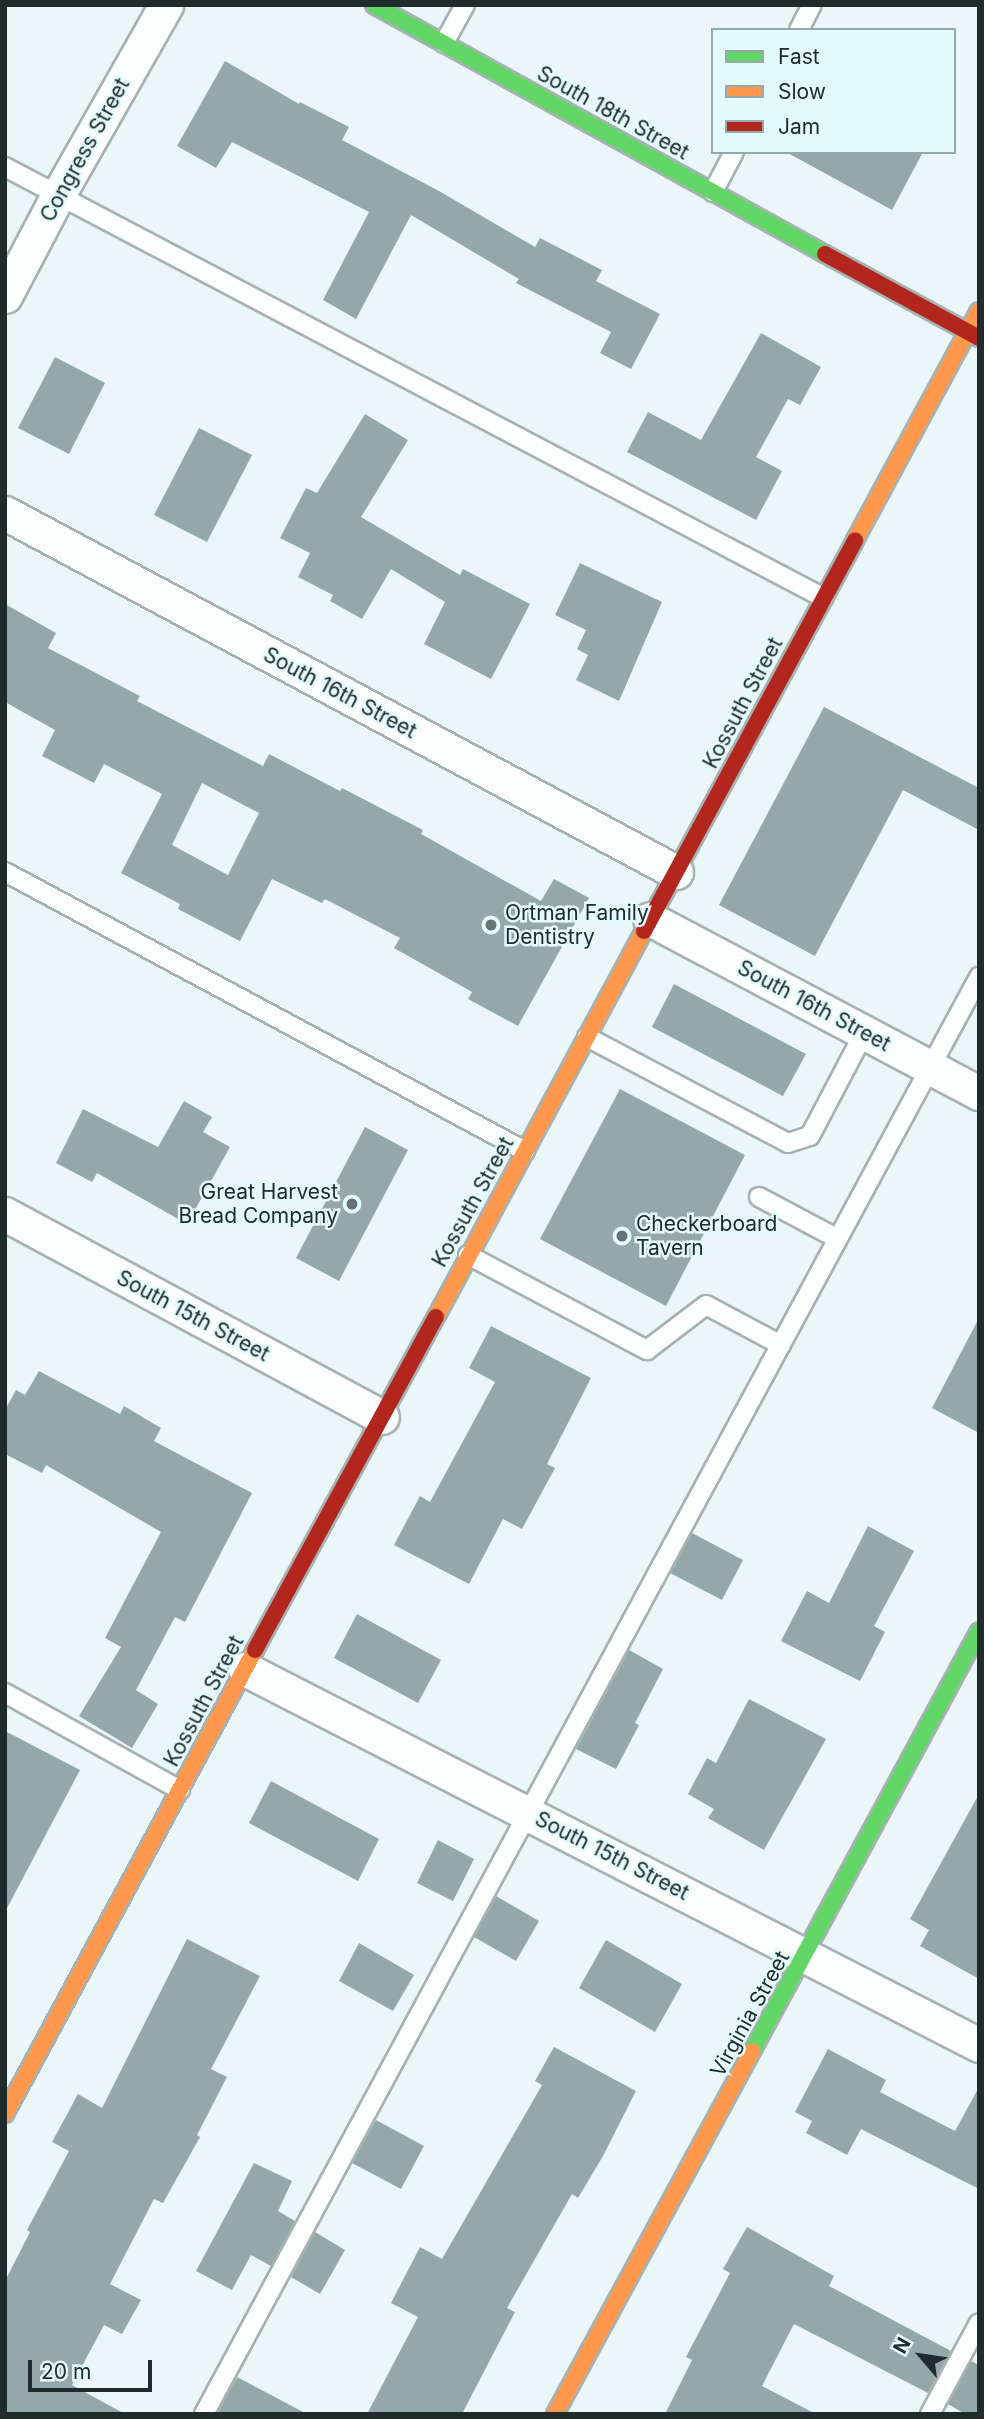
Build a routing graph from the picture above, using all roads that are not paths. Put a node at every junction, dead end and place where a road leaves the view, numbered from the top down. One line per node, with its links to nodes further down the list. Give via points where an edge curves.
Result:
1 (166, 5): 10 (street, Congress Street)
2 (374, 5): 6 (street, South 18th Street)
3 (465, 5): 6 (lane)
4 (812, 5): 5 (lane)
5 (800, 28)
6 (444, 43): 9 (street, South 18th Street)
7 (733, 154): 9 (lane)
8 (5, 167): 10 (lane)
9 (713, 191): 13 (street, South 18th Street)
10 (57, 197): 11 (street, Congress Street); 15 (lane)
11 (5, 296)
12 (979, 311): 13 (street, Kossuth Street)
13 (973, 336): 15 (street, Kossuth Street)
14 (5, 513): 17 (street, South 16th Street)
15 (824, 597): 17 (street, Kossuth Street)
16 (5, 872): 24 (lane)
17 (676, 872): 18 (street, Kossuth Street)
18 (650, 919): 20 (street, South 16th Street); 21 (street, Kossuth Street)
19 (979, 977): 22 (lane)
20 (864, 1032): 21 (lane, via 810,1136 788,1143); 22 (street, South 16th Street)
21 (587, 1037): 24 (street, Kossuth Street)
22 (930, 1067): 23 (street, South 16th Street); 27 (lane)
23 (979, 1093)
24 (525, 1151): 28 (street, Kossuth Street)
25 (759, 1198): 27 (lane)
26 (5, 1214): 30 (street, South 15th Street)
27 (838, 1239): 29 (lane)
28 (468, 1255): 29 (lane, via 647,1350 706,1305); 30 (street, Kossuth Street)
29 (781, 1345): 35 (lane)
30 (382, 1417): 32 (street, Kossuth Street)
31 (979, 1632): 36 (street, Virginia Street)
32 (245, 1669): 34 (street, Kossuth Street); 35 (street, South 15th Street)
33 (5, 1693): 34 (lane)
34 (180, 1790): 38 (street, Kossuth Street)
35 (530, 1814): 36 (street, South 15th Street); 40 (lane)
36 (806, 1954): 37 (street, South 15th Street); 41 (street, Virginia Street)
37 (979, 2045)
38 (5, 2113)
39 (979, 2323): 42 (lane)
40 (204, 2414)
41 (555, 2414)
42 (930, 2414)

